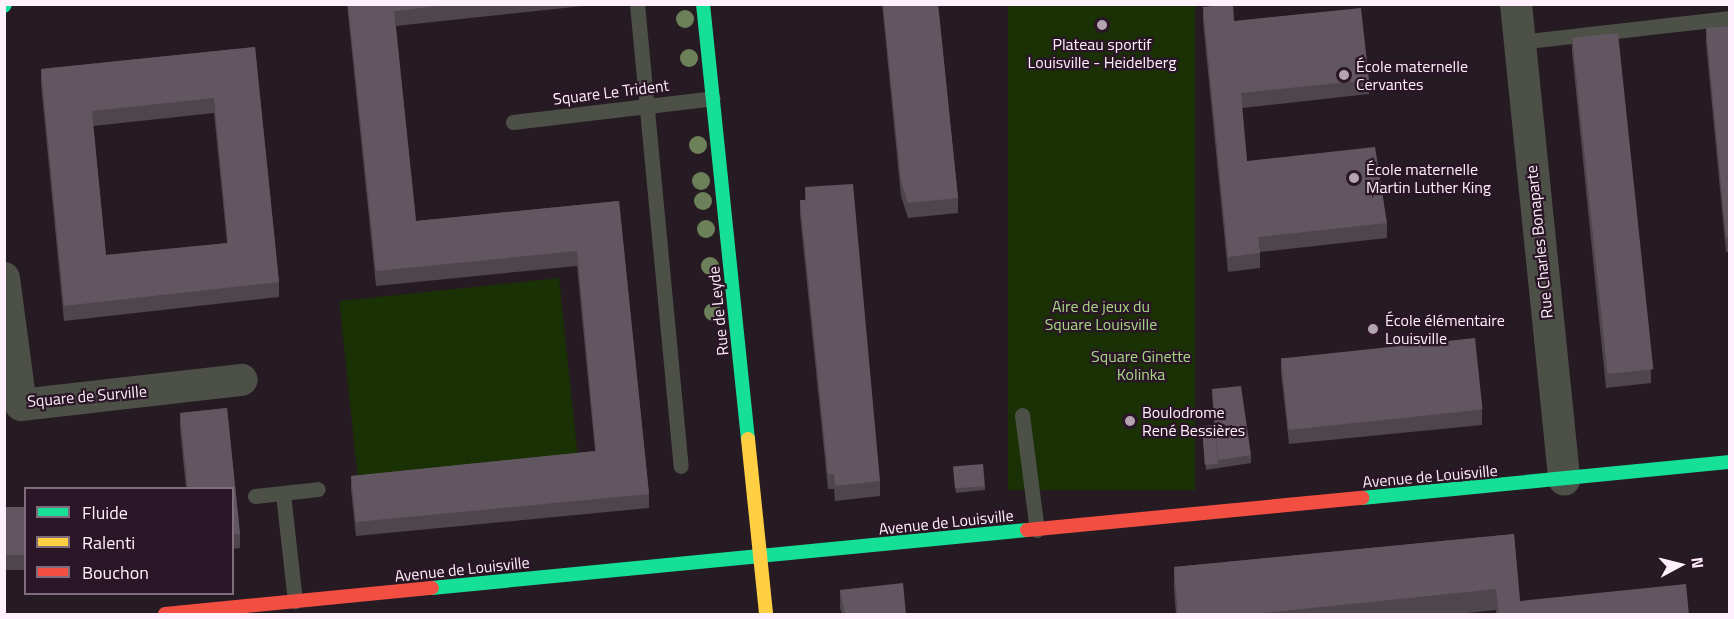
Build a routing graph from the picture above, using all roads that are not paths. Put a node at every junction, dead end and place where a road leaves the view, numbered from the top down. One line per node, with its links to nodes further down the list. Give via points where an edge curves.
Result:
1 (637, 4): 7 (lane)
2 (703, 4): 6 (street, Rue de Leyde)
3 (1516, 4): 5 (street, Rue Charles Bonaparte)
4 (1730, 18): 5 (lane)
5 (1519, 42): 14 (street, Rue Charles Bonaparte)
6 (713, 98): 7 (lane, Square Le Trident); 19 (street, Rue de Leyde)
7 (647, 106): 8 (lane, Square Le Trident); 13 (lane)
8 (513, 122)
9 (4, 278): 10 (street, Square de Surville, via 21,405)
10 (242, 380)
11 (1022, 415): 18 (lane)
12 (1730, 462): 14 (street, Avenue de Louisville)
13 (681, 466)
14 (1564, 480): 18 (street, Avenue de Louisville)
15 (318, 489): 16 (lane)
16 (283, 494): 17 (lane); 20 (lane)
17 (255, 496)
18 (1037, 530): 19 (street, Avenue de Louisville)
19 (759, 555): 20 (street, Avenue de Louisville); 22 (street, Rue de Leyde)
20 (296, 608): 21 (street, Avenue de Louisville)
21 (165, 615)
22 (766, 615)

